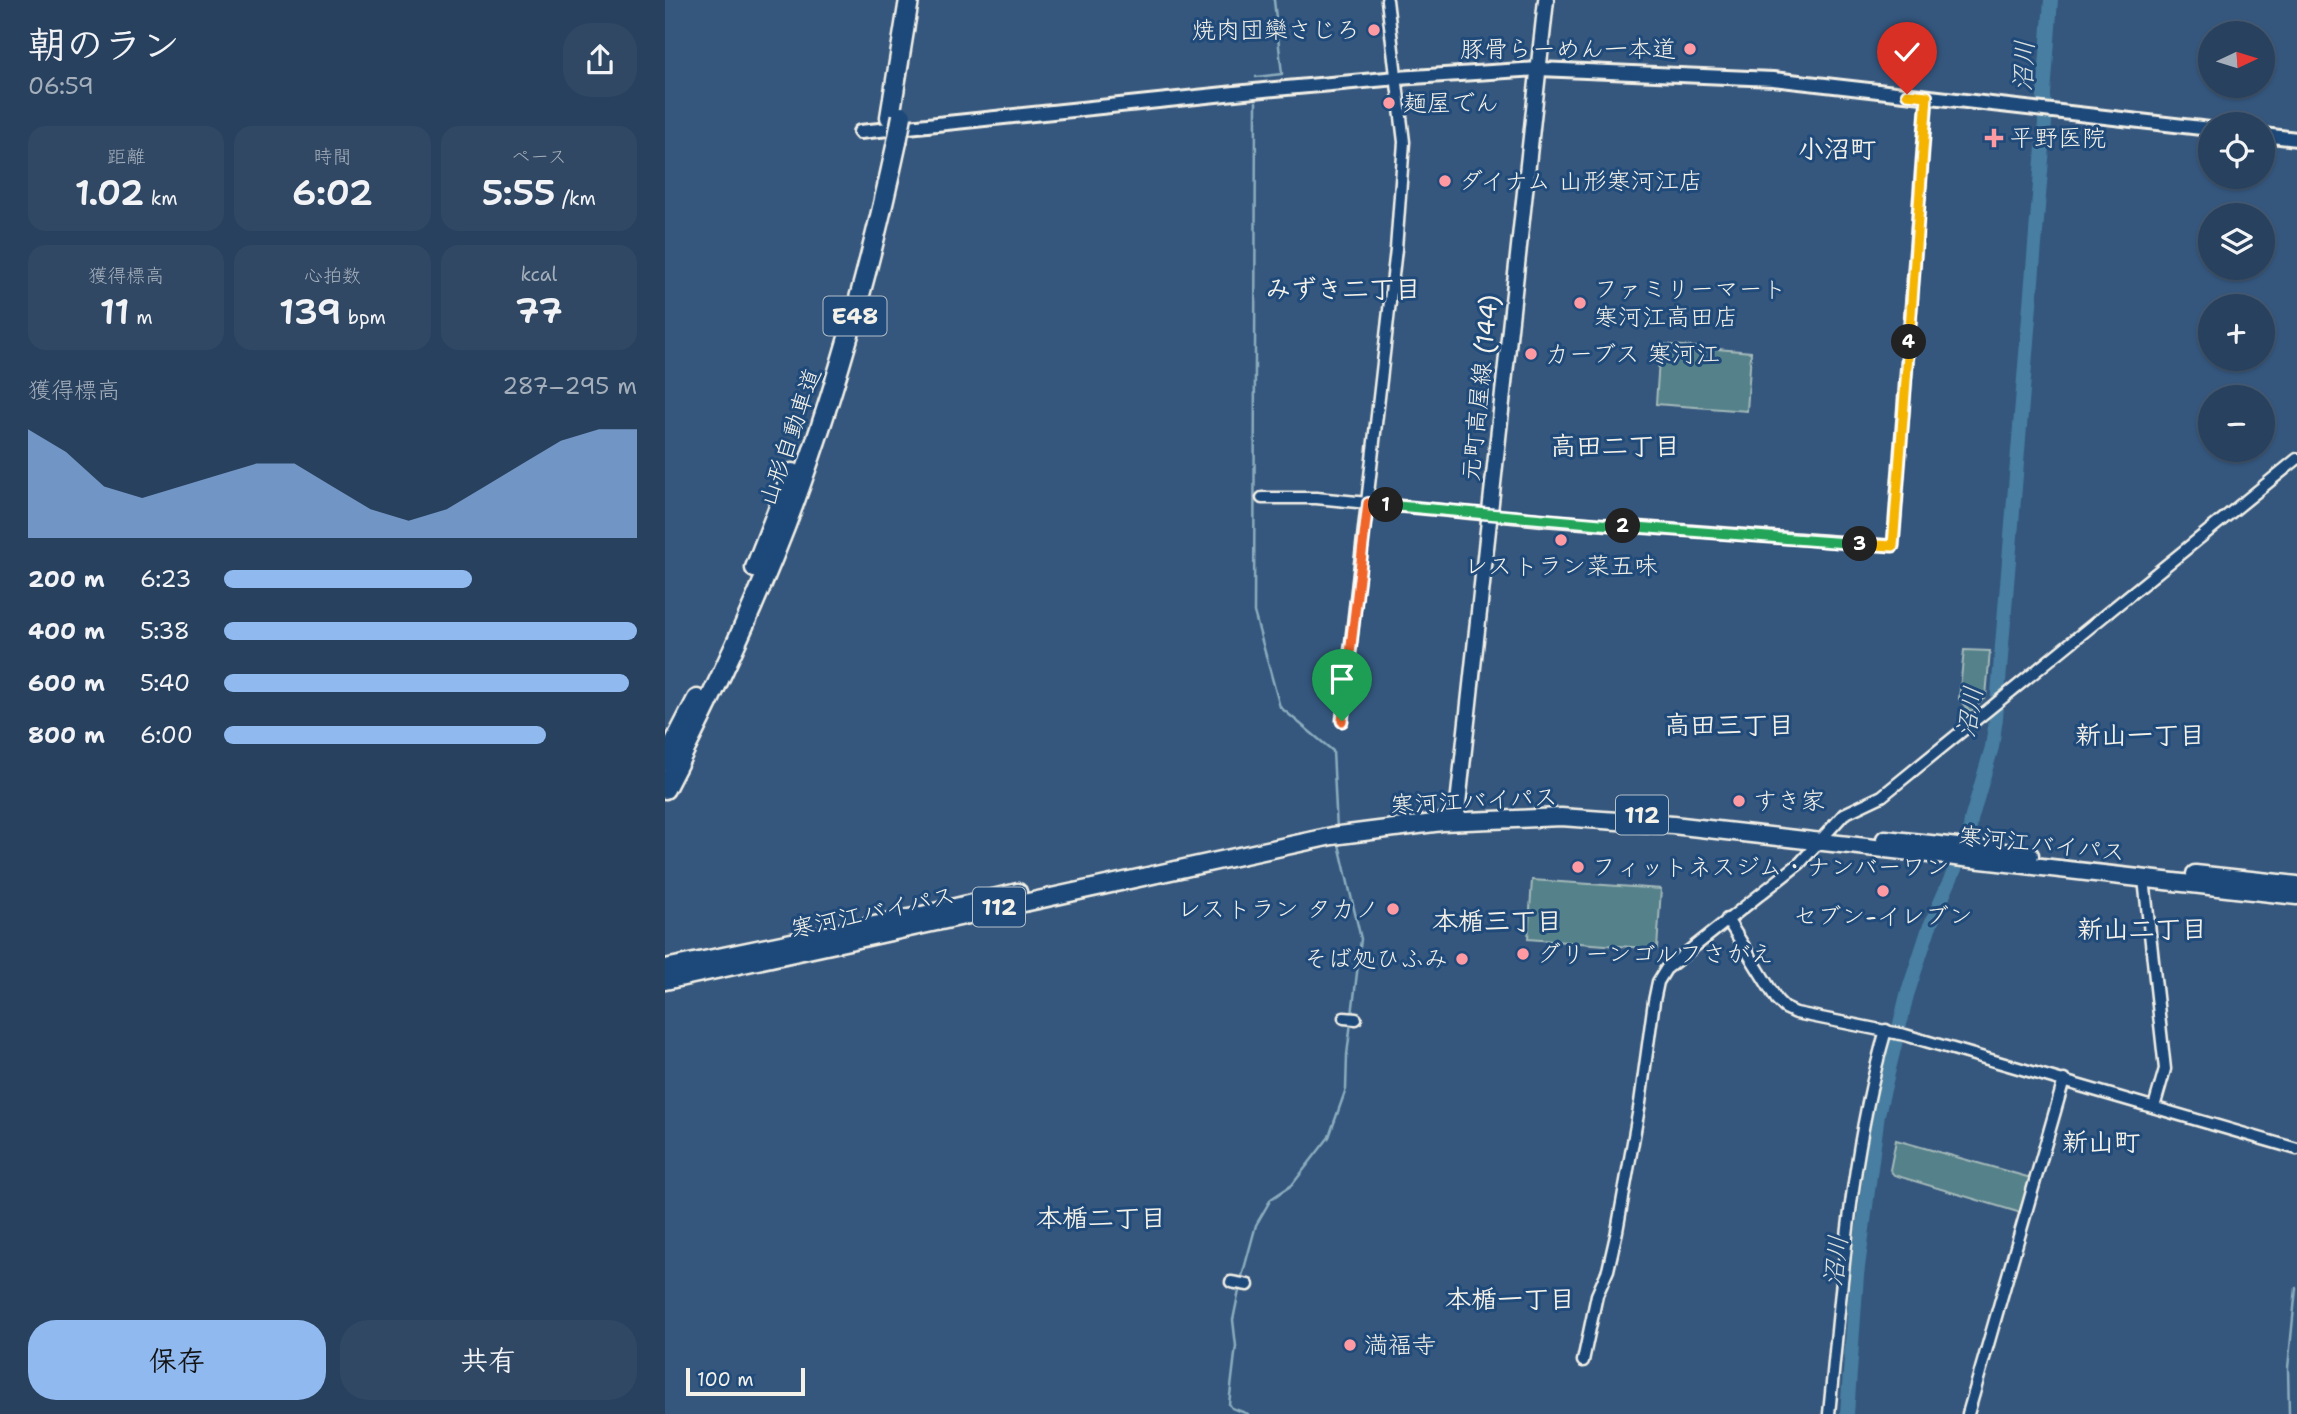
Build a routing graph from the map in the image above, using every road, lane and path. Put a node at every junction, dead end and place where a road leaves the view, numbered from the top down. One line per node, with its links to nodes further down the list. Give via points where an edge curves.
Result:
1 (909, 0): 8 (highway, 山形自動車道 / E48)
2 (921, 0): 8 (highway, 山形自動車道 / E48)
3 (1387, 0): 6 (street)
4 (1546, 0): 5 (main road, 元町高屋線 (144))
5 (1539, 69): 6 (street); 7 (street, via 1773,79); 17 (main road, 元町高屋線 (144))
6 (1397, 78): 10 (street); 15 (street, via 1404,142)
7 (1927, 96): 9 (street); 17 (street, via 1893,546)
8 (896, 116): 16 (highway, 山形自動車道 / E48)
9 (2198, 128)
10 (860, 132)
11 (2275, 136): 12 (street)
12 (2297, 139)
13 (2297, 459): 23 (street, via 1882,796 1844,814)
14 (1262, 498): 15 (street)
15 (1368, 503): 17 (street); 18 (street)
16 (786, 506): 19 (highway, 山形自動車道 / E48); 20 (highway, 山形自動車道 / E48, via 735,647)
17 (1489, 515): 21 (main road, 元町高屋線 (144))
18 (1342, 721)
19 (665, 761)
20 (665, 789)
21 (1456, 817): 22 (highway, 寒河江バイパス / 112); 23 (highway, 寒河江バイパス / 112, via 1561,808)
22 (1337, 830): 29 (highway, 寒河江バイパス / 112); 30 (highway, 寒河江バイパス / 112)
23 (1823, 839): 24 (highway, 寒河江バイパス / 112); 28 (street, via 1800,863)
24 (1983, 855): 25 (highway, 寒河江バイパス / 112); 26 (highway, 寒河江バイパス / 112)
25 (2144, 879): 27 (highway, 寒河江バイパス / 112); 35 (street, via 2165,1069)
26 (2297, 885)
27 (2297, 896)
28 (1727, 919): 33 (street, via 1785,1008); 39 (street, via 1665,969 1658,982 1627,1182)
29 (665, 968)
30 (665, 981)
31 (1344, 1018): 32 (street)
32 (1356, 1019)
33 (1886, 1030): 34 (street); 40 (street, via 1871,1081 1861,1144)
34 (2064, 1080): 35 (street); 41 (street)
35 (2154, 1107): 36 (street)
36 (2297, 1149)
37 (1231, 1282): 38 (street)
38 (1248, 1285)
39 (1583, 1361)
40 (1829, 1414)
41 (1968, 1414)

